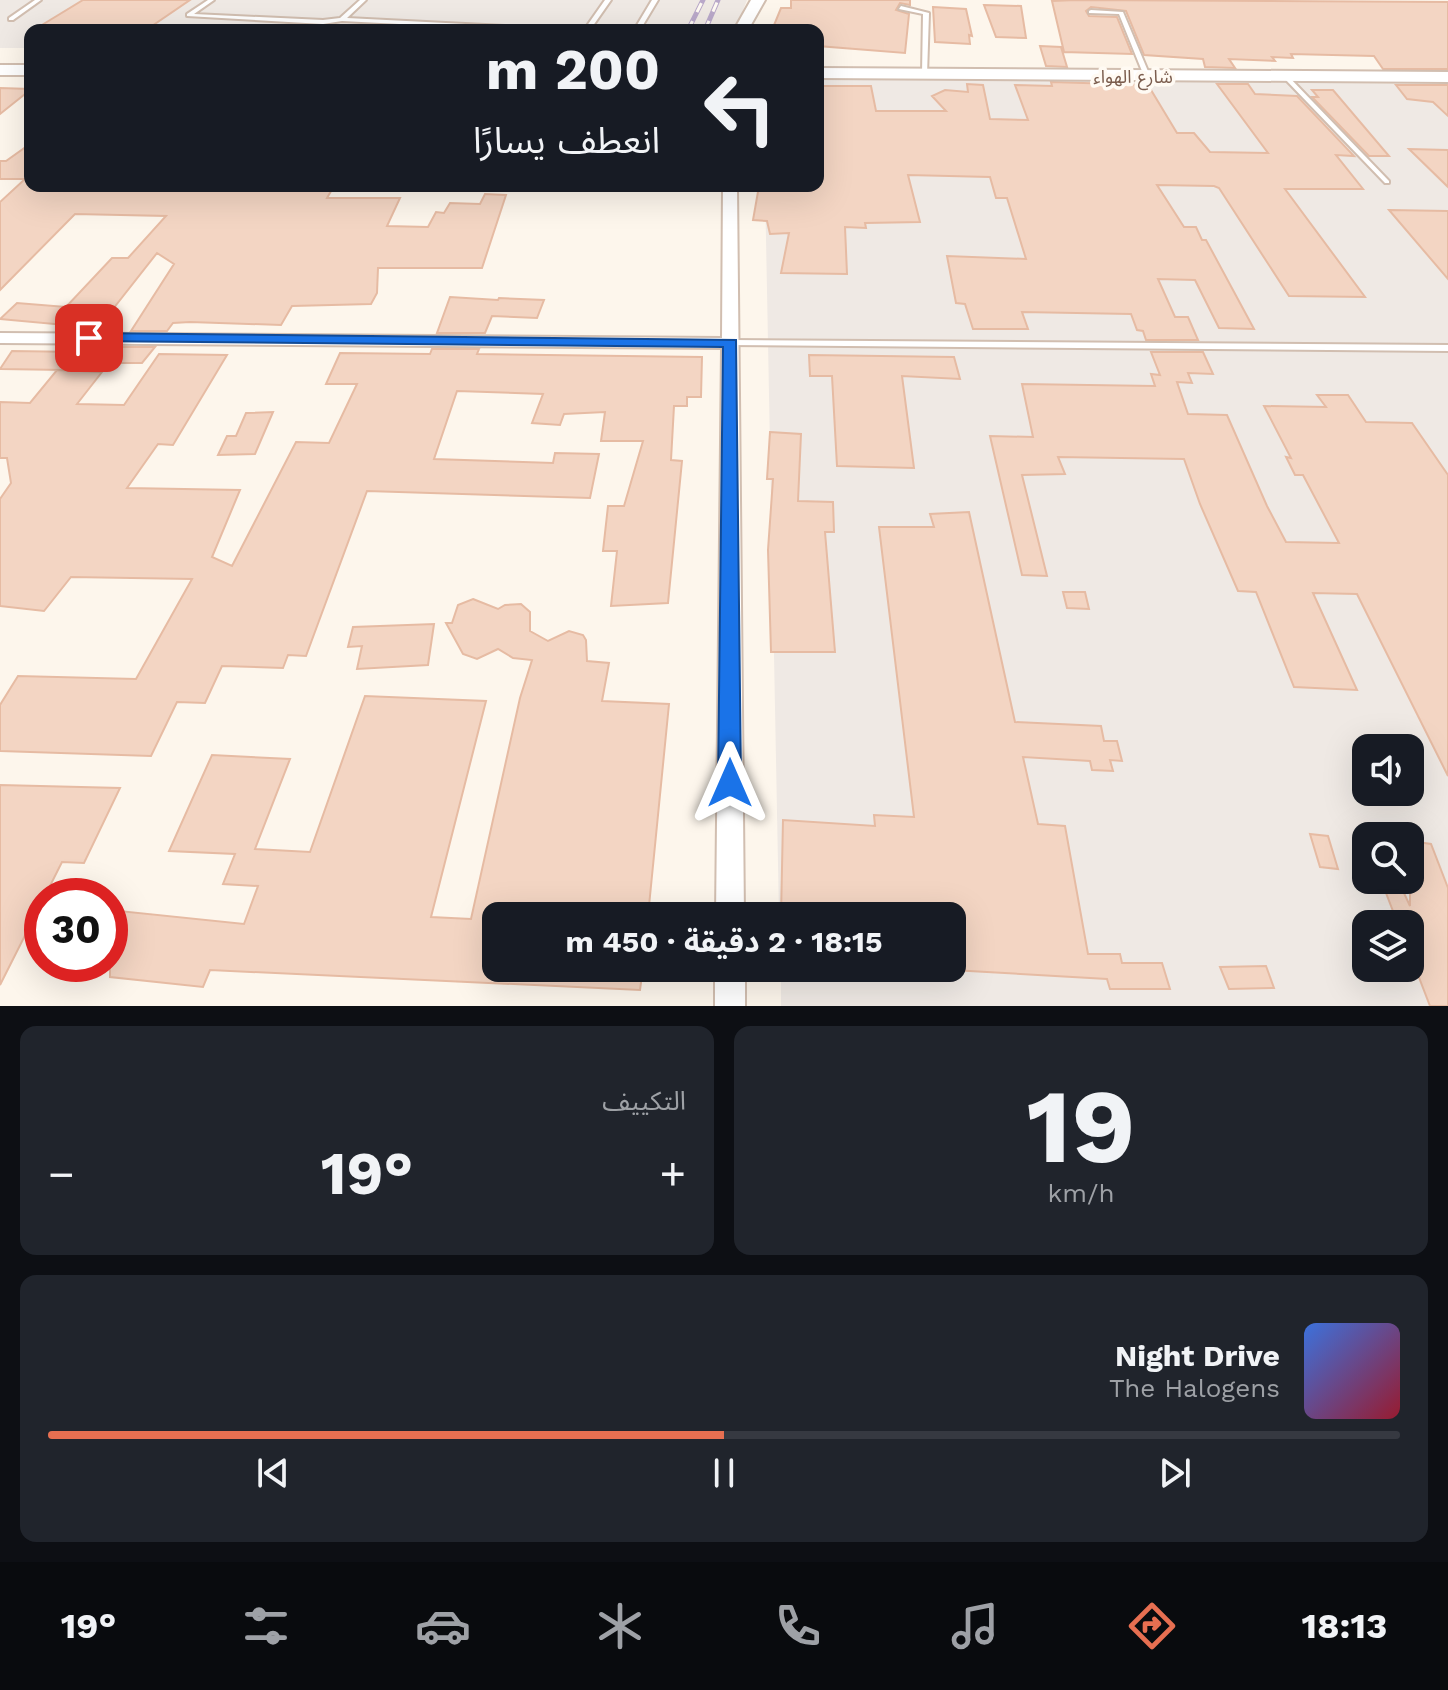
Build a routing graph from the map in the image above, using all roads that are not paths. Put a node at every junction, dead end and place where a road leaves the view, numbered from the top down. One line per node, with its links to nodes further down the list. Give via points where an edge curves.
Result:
1 (38, 0): 9 (lane)
2 (211, 0): 10 (lane, via 189,15)
3 (363, 0): 10 (lane)
4 (608, 0): 12 (lane)
5 (655, 0): 13 (lane)
6 (758, 0): 14 (street)
7 (901, 8): 18 (lane, via 926,13)
8 (1091, 12): 19 (lane, via 1121,13)
9 (11, 19)
10 (342, 19): 11 (lane)
11 (435, 24)
12 (591, 24)
13 (641, 24)
14 (744, 24)
15 (0, 70): 16 (street)
16 (24, 70)
17 (824, 73): 18 (street, شارع الهواء)
18 (925, 74): 19 (street, شارع الهواء)
19 (1147, 76): 20 (street, شارع الهواء)
20 (1286, 77): 21 (street, شارع الهواء); 22 (lane)
21 (1448, 77)
22 (1387, 182)
23 (730, 192): 25 (street)
24 (0, 338): 25 (street)
25 (730, 343): 26 (lane); 27 (street)
26 (1448, 348)
27 (730, 902)
28 (730, 982): 29 (street)
29 (730, 1006)

